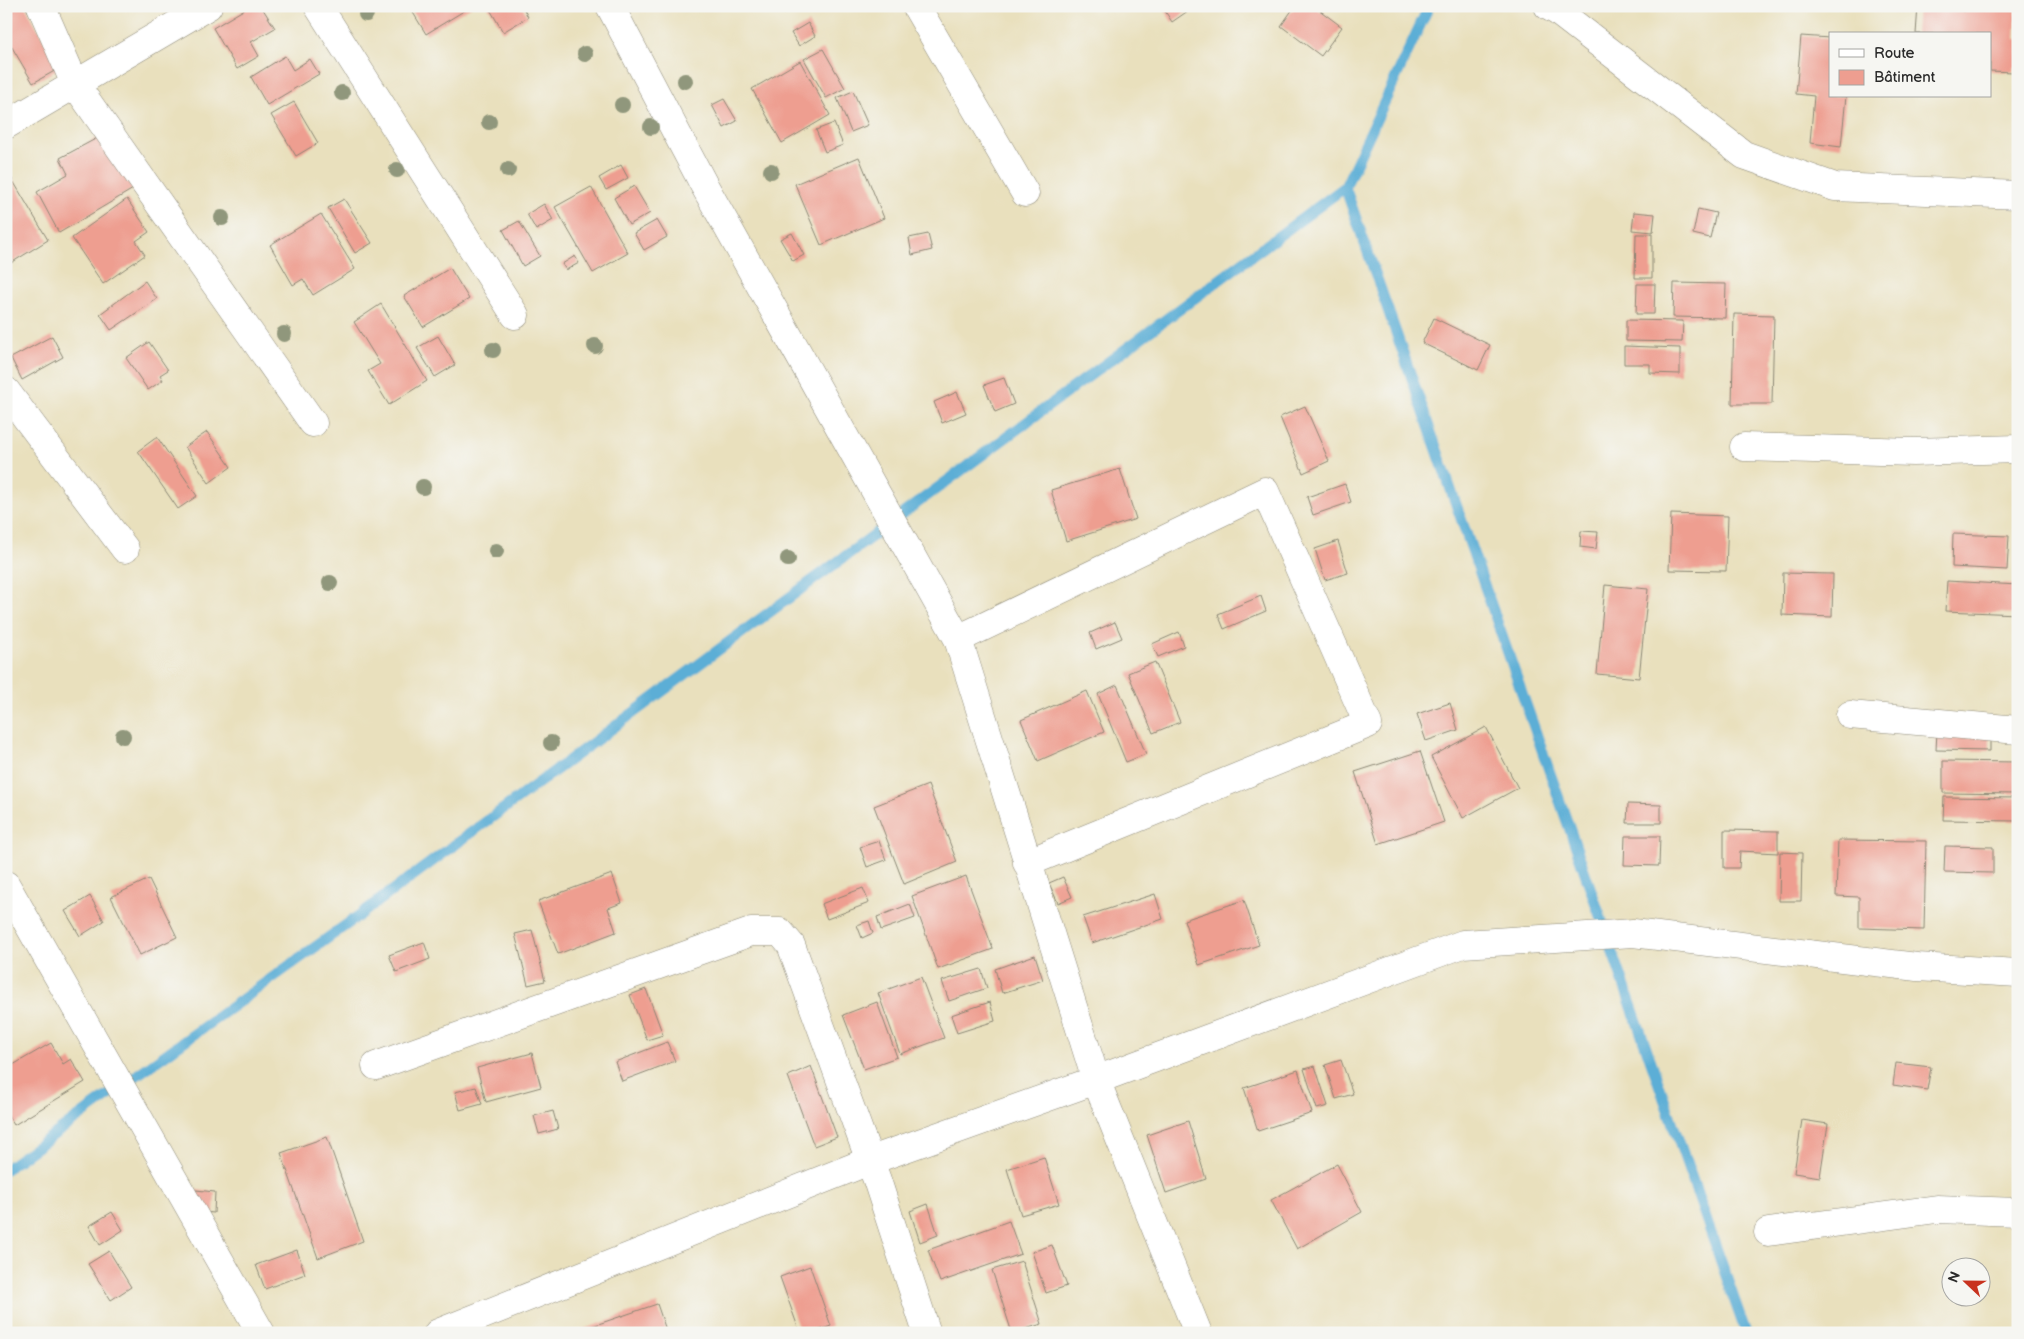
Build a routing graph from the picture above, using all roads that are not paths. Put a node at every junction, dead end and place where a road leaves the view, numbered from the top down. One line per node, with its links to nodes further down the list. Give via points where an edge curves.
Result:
1 (41, 6): 7 (street)
2 (208, 6): 7 (street)
3 (318, 6): 11 (street)
4 (610, 6): 17 (street, via 704,185)
5 (916, 6): 9 (street)
6 (1548, 6): 10 (street, via 1744,155 1835,187)
7 (76, 84): 8 (street); 13 (street)
8 (6, 125)
9 (1025, 192)
10 (2018, 195)
11 (515, 315)
12 (6, 390): 16 (street)
13 (313, 423)
14 (1744, 447): 15 (street, via 1913,452)
15 (2018, 450)
16 (125, 549)
17 (958, 639): 20 (street); 20 (street, via 1265,492 1368,724)
18 (1850, 715): 19 (street)
19 (2018, 730)
20 (1027, 863): 24 (street)
21 (6, 885): 28 (street)
22 (2018, 973): 24 (street, via 1917,967 1633,932 1463,944)
23 (376, 1066): 25 (street, via 752,932 780,932 791,945)
24 (1096, 1080): 25 (street); 31 (street)
25 (869, 1161): 29 (street); 30 (street)
26 (2018, 1212): 27 (street, via 1937,1209)
27 (1768, 1232)
28 (261, 1333)
29 (438, 1333)
30 (927, 1333)
31 (1198, 1333)

